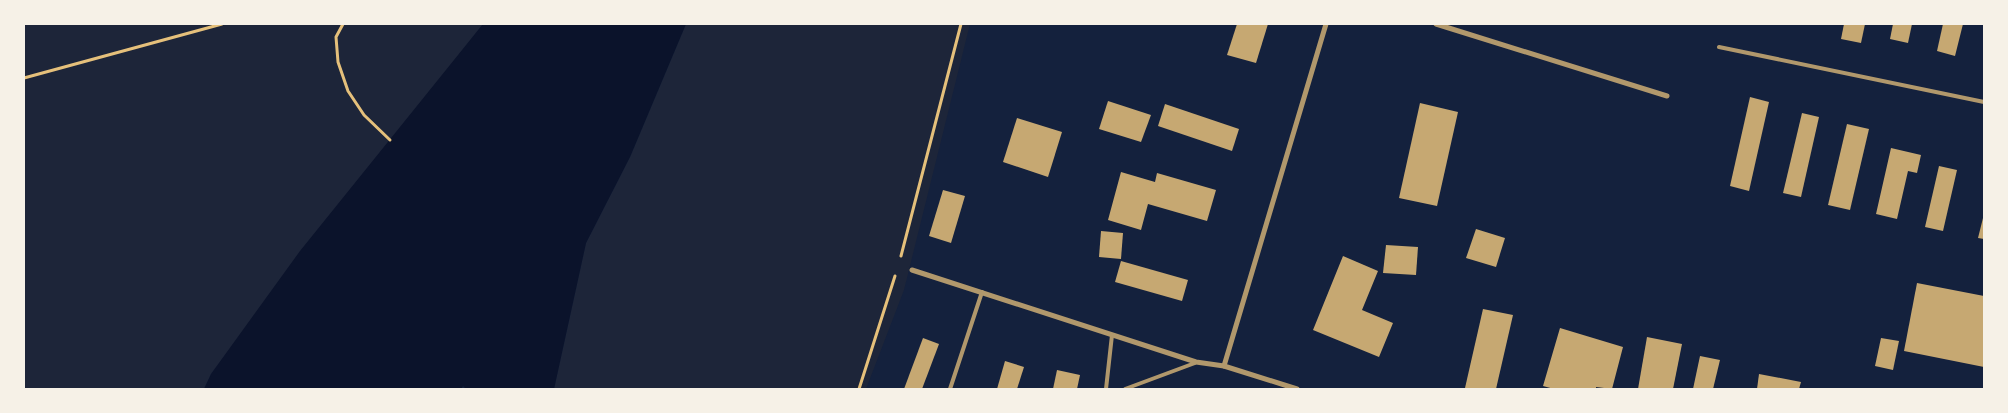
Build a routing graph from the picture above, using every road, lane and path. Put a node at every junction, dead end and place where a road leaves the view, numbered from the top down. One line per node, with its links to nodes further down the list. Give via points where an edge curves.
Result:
1 (222, 24): 7 (path)
2 (343, 24): 10 (path, via 336,38 338,62 348,91 364,115)
3 (961, 24): 11 (path)
4 (1326, 24): 17 (street)
5 (1436, 24): 8 (street)
6 (1719, 47): 9 (lane)
7 (24, 78)
8 (1667, 96)
9 (1984, 102)
10 (390, 140)
11 (901, 257)
12 (912, 270): 14 (street)
13 (895, 276): 18 (path)
14 (982, 292): 15 (street); 19 (lane)
15 (1112, 334): 16 (street); 20 (lane)
16 (1196, 362): 17 (street); 21 (lane)
17 (1224, 366): 22 (street)
18 (859, 389)
19 (950, 389)
20 (1106, 389)
21 (1125, 389)
22 (1298, 389)

